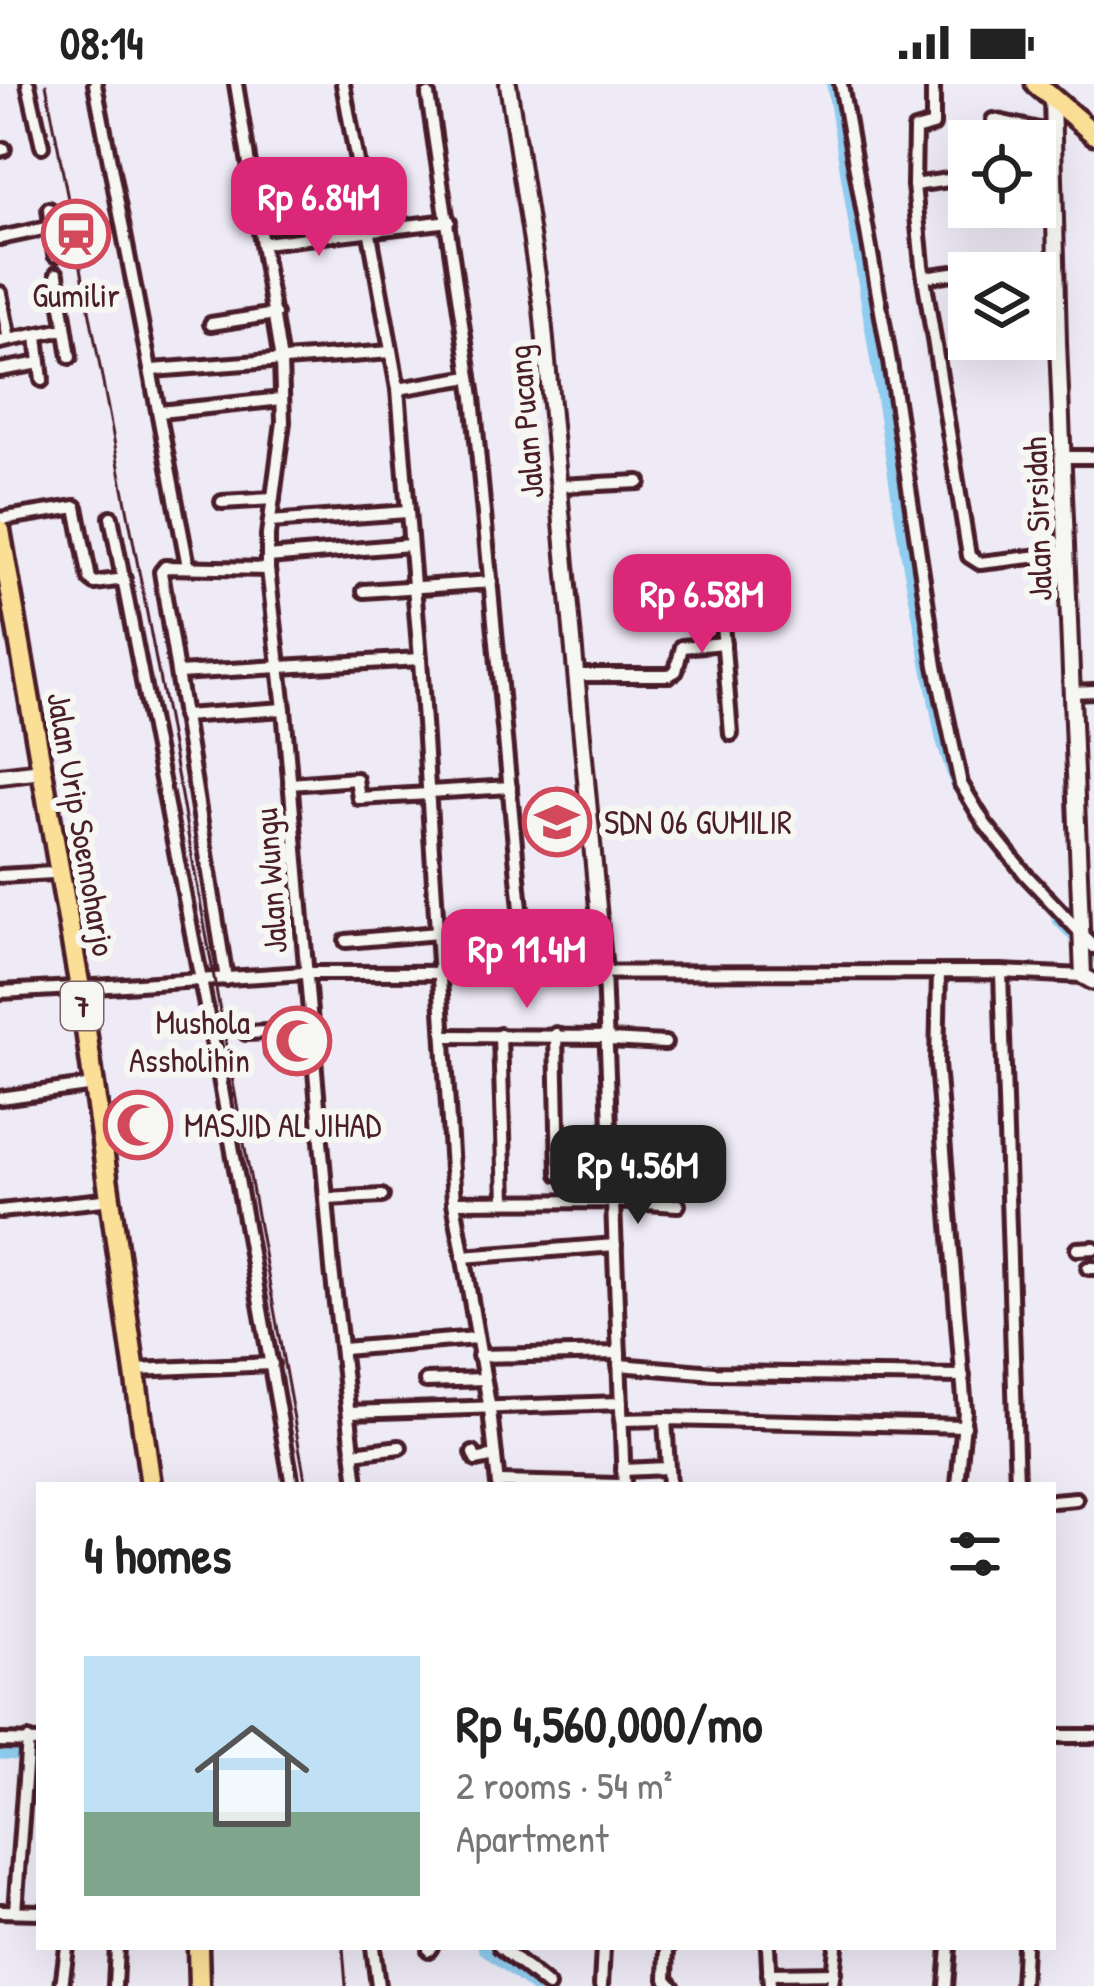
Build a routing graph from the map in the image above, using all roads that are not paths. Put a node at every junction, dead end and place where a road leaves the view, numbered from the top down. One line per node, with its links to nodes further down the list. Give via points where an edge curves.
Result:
1 (28, 84): 13 (street)
2 (95, 84): 38 (street)
3 (236, 84): 22 (street, Jalan Wungu)
4 (343, 84): 20 (street)
5 (508, 84): 47 (street, Jalan Pucang, via 542,308)
6 (841, 84): 84 (street, via 957,770 986,824)
7 (933, 84): 15 (street, via 933,126 915,130)
8 (1036, 84): 10 (highway)
9 (428, 94): 17 (street)
10 (1052, 98): 11 (street, Jalan Sirsidah); 12 (highway)
11 (1053, 120)
12 (1094, 134)
13 (42, 146)
14 (948, 180): 15 (street)
15 (914, 184): 26 (street)
16 (50, 208): 18 (street)
17 (449, 221): 20 (street); 39 (street)
18 (52, 227): 21 (street); 23 (street)
19 (1056, 228): 44 (street, Jalan Sirsidah)
20 (370, 229): 22 (street); 33 (street)
21 (0, 238)
22 (264, 243): 28 (street, Jalan Wungu)
23 (55, 255)
24 (57, 274): 30 (street)
25 (948, 274): 26 (street)
26 (924, 277): 56 (street, via 969,556 980,563)
27 (0, 293): 32 (street)
28 (275, 314): 29 (street); 35 (street, Jalan Wungu)
29 (211, 324)
30 (64, 329): 31 (street); 34 (street)
31 (37, 336): 32 (street); 36 (street)
32 (4, 341)
33 (391, 352): 35 (street); 41 (street)
34 (70, 357)
35 (281, 361): 38 (street); 42 (street, Jalan Wungu)
36 (40, 363): 37 (street); 40 (street)
37 (0, 370)
38 (152, 370): 43 (street)
39 (470, 377): 41 (street); 62 (street)
40 (42, 380)
41 (398, 388): 50 (street)
42 (282, 399): 43 (street); 48 (street, Jalan Wungu)
43 (160, 412): 58 (street)
44 (1062, 458): 45 (street); 56 (street, Jalan Sirsidah)
45 (1094, 458)
46 (639, 482): 47 (street)
47 (557, 486): 69 (street, Jalan Pucang)
48 (273, 499): 49 (street); 53 (street, Jalan Wungu)
49 (222, 502)
50 (407, 512): 53 (street); 55 (street)
51 (111, 517): 61 (street)
52 (0, 519): 61 (street, via 76,507 91,581)
53 (270, 522): 57 (street, Jalan Wungu)
54 (0, 530): 75 (highway, Jalan Urip Soemoharjo / 7)
55 (410, 545): 57 (street); 63 (street)
56 (1066, 553): 71 (street, Jalan Sirsidah)
57 (268, 563): 58 (street); 67 (street, Jalan Wungu)
58 (188, 566): 68 (street, via 160,572)
59 (0, 572): 75 (highway, Jalan Urip Soemoharjo / 7)
60 (718, 574): 65 (street)
61 (124, 579): 95 (street)
62 (491, 582): 63 (street); 78 (street)
63 (416, 589): 64 (street); 66 (street)
64 (364, 591)
65 (724, 643): 69 (street, via 682,647 669,675); 74 (street)
66 (420, 659): 67 (street); 79 (street)
67 (279, 666): 68 (street); 72 (street, Jalan Wungu)
68 (178, 674): 73 (street)
69 (579, 675): 87 (street, Jalan Pucang)
70 (1094, 691): 71 (street)
71 (1071, 692): 81 (street, Jalan Sirsidah)
72 (284, 709): 73 (street); 77 (street, Jalan Wungu)
73 (183, 716): 93 (street)
74 (731, 734)
75 (39, 771): 76 (street); 82 (highway, Jalan Urip Soemoharjo / 7); 96 (highway, Jalan Urip Soemoharjo / 7)
76 (0, 776)
77 (290, 784): 79 (street, via 354,779 359,798); 88 (street, Jalan Wungu)
78 (510, 787): 79 (street); 90 (street)
79 (430, 793): 85 (street)
80 (1094, 821): 81 (street)
81 (1077, 822): 84 (street, Jalan Sirsidah)
82 (53, 873): 83 (street); 96 (highway, Jalan Urip Soemoharjo / 7)
83 (0, 876)
84 (1086, 930): 94 (street, Jalan Sirsidah)
85 (438, 933): 86 (street); 89 (street)
86 (346, 941)
87 (604, 972): 90 (street, Jalan Wungu); 91 (street, Jalan Wungu); 103 (street)
88 (304, 973): 89 (street, Jalan Wungu); 93 (street); 98 (street)
89 (441, 973): 90 (street, Jalan Wungu); 102 (street)
90 (527, 973)
91 (939, 973): 92 (street, Jalan Wungu); 128 (street, via 938,1064)
92 (1001, 973): 94 (street, Jalan Wungu); 151 (street)
93 (226, 979): 95 (street)
94 (1089, 979)
95 (200, 981): 96 (street); 126 (street)
96 (77, 988): 97 (street); 107 (highway, Jalan Urip Soemoharjo / 7); 127 (highway, Jalan Urip Soemoharjo / 7)
97 (0, 992)
98 (311, 1030): 99 (street); 105 (street)
99 (246, 1033)
100 (556, 1034): 101 (street); 103 (street); 109 (street)
101 (500, 1035): 102 (street); 113 (street)
102 (444, 1036): 115 (street)
103 (609, 1039): 104 (street); 114 (street)
104 (665, 1043)
105 (313, 1052): 106 (street); 111 (street)
106 (272, 1053)
107 (88, 1087): 108 (street); 112 (highway, Jalan Urip Soemoharjo / 7)
108 (0, 1097)
109 (559, 1174)
110 (382, 1196): 111 (street)
111 (327, 1198): 123 (street)
112 (103, 1200): 117 (street); 144 (highway, Jalan Urip Soemoharjo / 7)
113 (506, 1201): 114 (street); 115 (street)
114 (614, 1201): 116 (street); 118 (street)
115 (454, 1202): 121 (street)
116 (679, 1205)
117 (0, 1211)
118 (615, 1245): 121 (street); 125 (street)
119 (1094, 1248): 120 (street)
120 (1077, 1249)
121 (463, 1257): 122 (street)
122 (476, 1338): 123 (street); 124 (street)
123 (344, 1349): 133 (street)
124 (479, 1356): 125 (street); 129 (street)
125 (619, 1359): 128 (street, via 714,1373); 131 (street)
126 (272, 1364): 127 (street); 145 (street)
127 (135, 1370): 143 (highway, Jalan Urip Soemoharjo / 7)
128 (963, 1376): 136 (street)
129 (484, 1379): 130 (street); 132 (street)
130 (426, 1381)
131 (620, 1403): 132 (street); 135 (street)
132 (490, 1410): 133 (street); 140 (street)
133 (350, 1412): 138 (street)
134 (665, 1419): 135 (street); 136 (street); 141 (street)
135 (621, 1420): 142 (street)
136 (965, 1426): 150 (street)
137 (400, 1448): 138 (street)
138 (354, 1453): 146 (street)
139 (473, 1453): 140 (street, via 476,1460)
140 (495, 1456): 147 (street)
141 (667, 1468): 142 (street); 149 (street)
142 (623, 1470): 148 (street)
143 (148, 1482)
144 (148, 1482)
145 (292, 1482)
146 (357, 1482)
147 (498, 1482)
148 (621, 1482)
149 (669, 1482)
150 (958, 1482)
151 (1017, 1482)
152 (1076, 1499): 153 (street)
153 (1056, 1501)
154 (1056, 1736): 155 (street)
155 (1094, 1736)
156 (0, 1741): 157 (street)
157 (30, 1747): 159 (street)
158 (0, 1910): 159 (street)
159 (16, 1911): 160 (street)
160 (36, 1912)
161 (67, 1950): 174 (street)
162 (117, 1950): 175 (street)
163 (201, 1950): 176 (highway)
164 (373, 1950): 177 (street)
165 (603, 1950): 179 (street)
166 (667, 1950): 180 (street)
167 (768, 1950): 172 (street)
168 (836, 1950): 173 (street)
169 (949, 1950): 181 (street)
170 (1024, 1950): 182 (street)
171 (514, 1952): 178 (street)
172 (769, 1980): 173 (street)
173 (833, 1980)
174 (62, 1986)
175 (115, 1986)
176 (202, 1986)
177 (378, 1986)
178 (548, 1986)
179 (601, 1986)
180 (672, 1986)
181 (946, 1986)
182 (1022, 1986)

